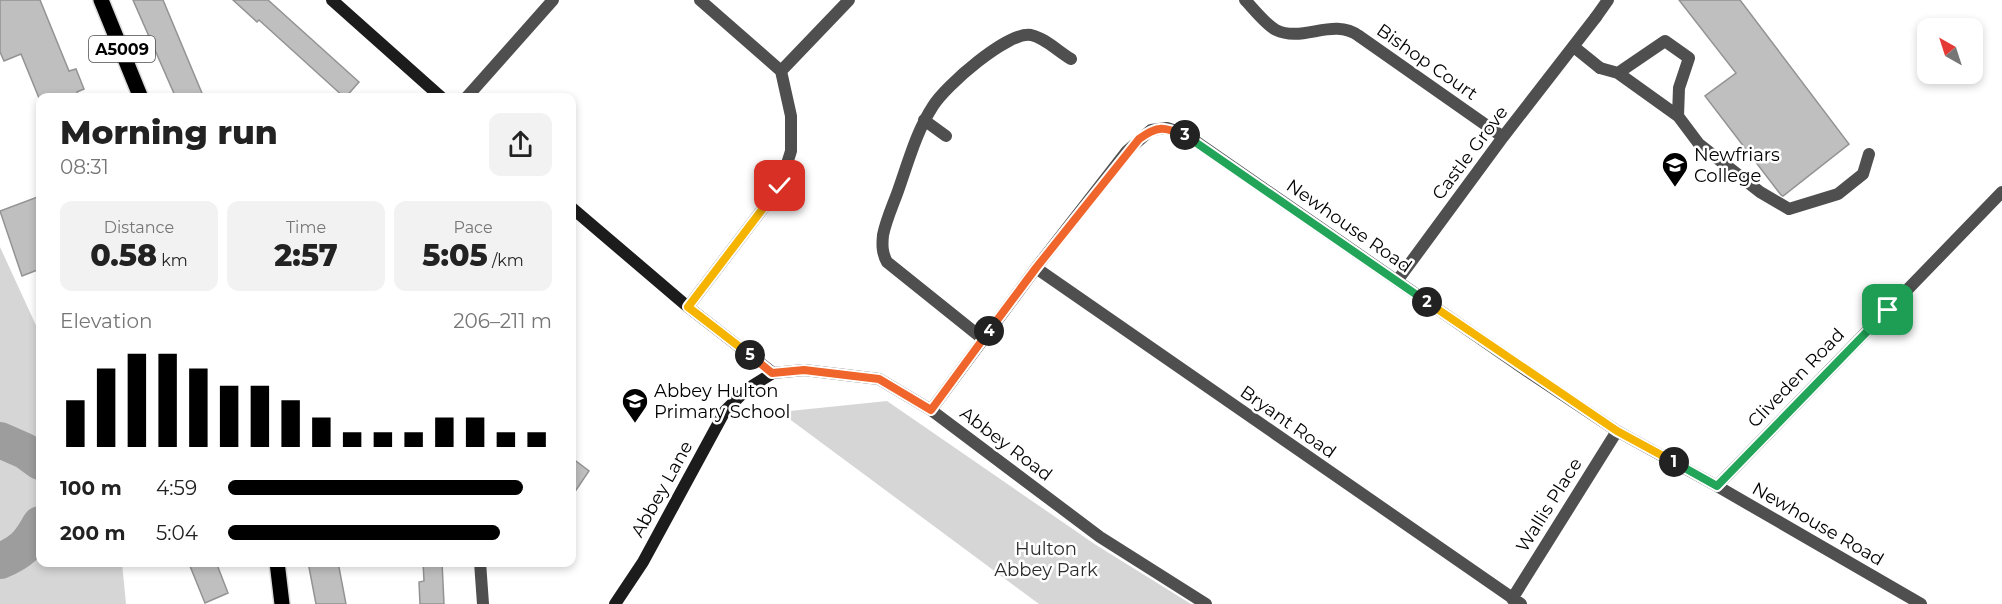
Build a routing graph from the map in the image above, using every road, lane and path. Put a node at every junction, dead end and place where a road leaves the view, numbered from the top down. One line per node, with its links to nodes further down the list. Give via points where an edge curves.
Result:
1 (101, 0): 12 (main road, A5009)
2 (332, 0): 13 (street)
3 (553, 0): 14 (street)
4 (700, 0): 10 (street)
5 (849, 0): 10 (street)
6 (1245, 0): 18 (street, Bishop Court, via 1275,30 1350,30)
7 (1608, 0): 8 (street, Castle Grove)
8 (1574, 47): 11 (street, via 1599,68); 18 (street, Castle Grove)
9 (1071, 59): 16 (street, via 1038,38 1015,38 956,80)
10 (781, 71): 24 (street, via 791,116 791,150 780,186)
11 (1618, 73): 15 (street); 15 (street, via 1665,41 1689,58 1679,88)
12 (139, 93)
13 (436, 93)
14 (470, 93)
15 (1678, 116): 19 (street, via 1699,144 1760,192 1789,208 1838,194 1863,174)
16 (924, 120): 17 (street); 25 (street, via 884,232 882,253 894,269)
17 (946, 136)
18 (1503, 137): 23 (street, Castle Grove)
19 (1869, 154)
20 (2002, 192): 29 (street, Cliveden Road)
21 (576, 211): 24 (street)
22 (1036, 268): 23 (street, Newhouse Road, via 1133,145 1151,130 1167,128 1185,134); 25 (street, Newhouse Road); 32 (street, Bryant Road)
23 (1397, 281): 28 (street, Newhouse Road)
24 (688, 307): 26 (street)
25 (983, 339): 27 (street, Newhouse Road)
26 (772, 373): 27 (street, Abbey Road, via 804,370 879,379); 35 (street, Abbey Lane, via 747,389 725,411 643,562)
27 (931, 410): 36 (street, Abbey Road, via 1100,537)
28 (1617, 431): 29 (street, Newhouse Road); 32 (street, Wallis Place)
29 (1717, 486): 37 (street, Newhouse Road)
30 (278, 567): 33 (main road)
31 (480, 567): 34 (street)
32 (1516, 601)
33 (282, 604)
34 (483, 604)
35 (615, 604)
36 (1206, 604)
37 (1921, 604)

